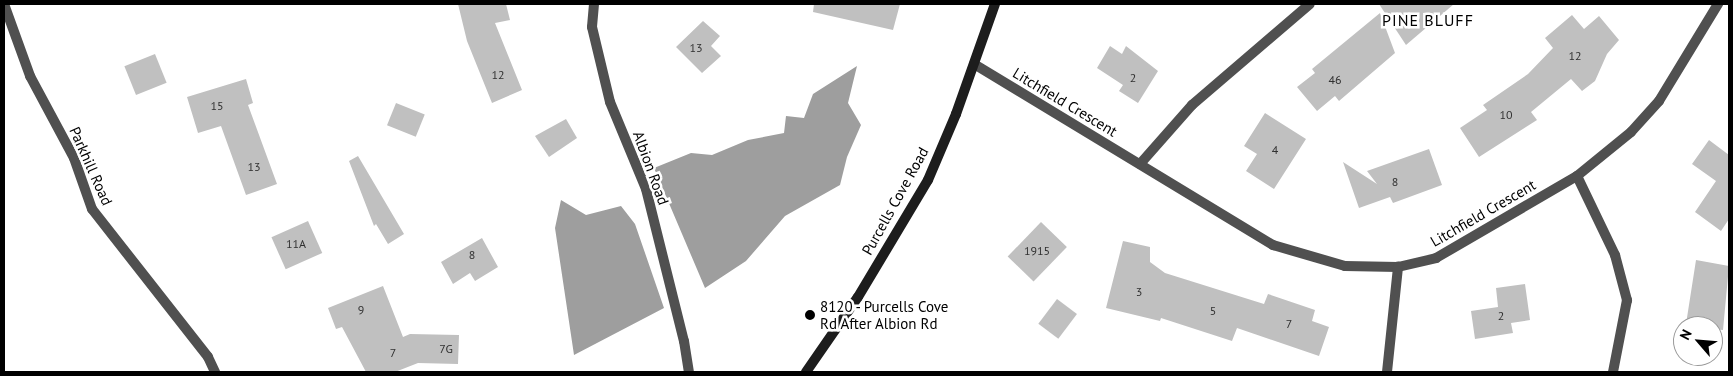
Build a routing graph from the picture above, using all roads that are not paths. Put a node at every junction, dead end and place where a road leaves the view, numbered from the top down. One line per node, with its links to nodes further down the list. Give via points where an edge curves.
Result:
1 (4, 4): 10 (street, Parkhill Road, via 30,76 74,158 92,209 208,357)
2 (594, 4): 11 (street, Albion Road, via 592,27 610,102 646,190)
3 (995, 4): 6 (main road, Purcells Cove Road)
4 (1310, 4): 7 (street, via 1192,105)
5 (1718, 4): 8 (street, Litchfield Crescent, via 1659,101 1631,132)
6 (974, 64): 7 (street, Litchfield Crescent); 12 (main road, Purcells Cove Road, via 928,180 858,297)
7 (1140, 164): 9 (street, Litchfield Crescent, via 1273,245 1345,266)
8 (1577, 176): 9 (street, Litchfield Crescent, via 1436,258); 14 (street, via 1615,255 1627,300)
9 (1398, 267): 13 (street)
10 (215, 372)
11 (689, 372)
12 (806, 372)
13 (1387, 372)
14 (1614, 372)

